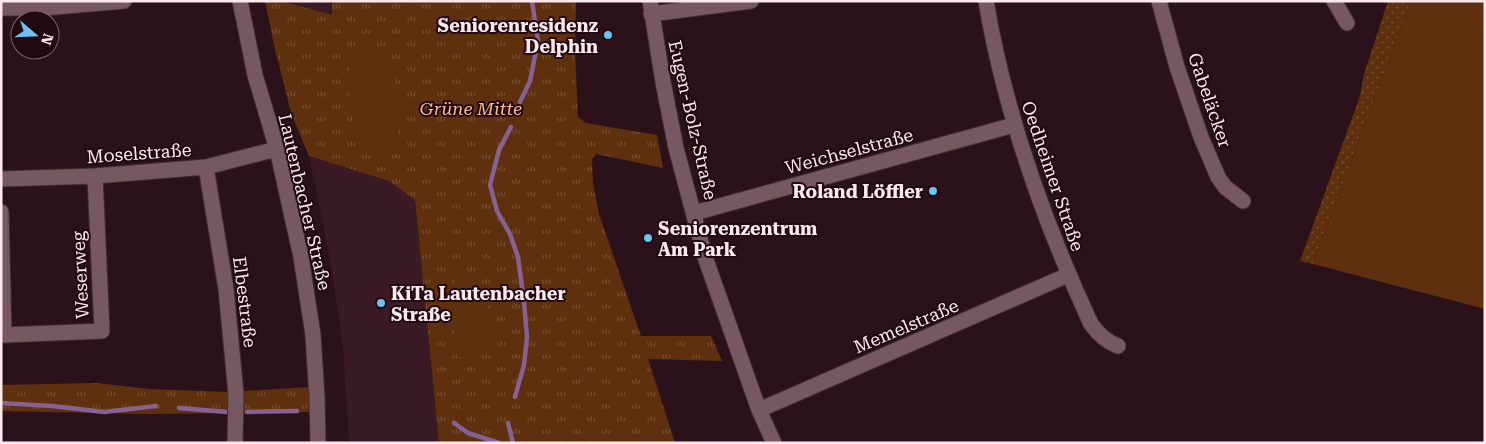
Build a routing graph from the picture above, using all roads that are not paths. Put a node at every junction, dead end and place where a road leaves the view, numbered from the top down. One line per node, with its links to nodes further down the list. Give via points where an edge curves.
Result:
1 (124, 1): 7 (street)
2 (240, 1): 11 (street, Lautenbacher Straße, via 255,75)
3 (751, 1): 8 (street)
4 (986, 1): 10 (street, Oedheimer Straße)
5 (1159, 1): 15 (street, Gabeläcker, via 1200,137 1218,177)
6 (1334, 1): 9 (street)
7 (1, 8)
8 (650, 8): 17 (street, Eugen-Bolz-Straße, via 676,148)
9 (1347, 23)
10 (1014, 125): 17 (street, Weichselstraße); 18 (street, Oedheimer Straße)
11 (277, 149): 12 (street, Moselstraße); 22 (street, Lautenbacher Straße, via 306,285 314,353)
12 (206, 167): 13 (street, Moselstraße); 21 (street, Elbestraße, via 226,288 236,394)
13 (95, 176): 14 (street, Moselstraße); 16 (street, Weserweg, via 102,332 4,335)
14 (1, 179)
15 (1243, 201)
16 (1, 212)
17 (694, 213): 20 (street, Eugen-Bolz-Straße, via 705,257)
18 (1068, 275): 19 (street, Oedheimer Straße, via 1098,335); 20 (street, Memelstraße)
19 (1118, 346)
20 (759, 410): 23 (street, Eugen-Bolz-Straße)
21 (235, 443)
22 (318, 443)
23 (774, 443)

